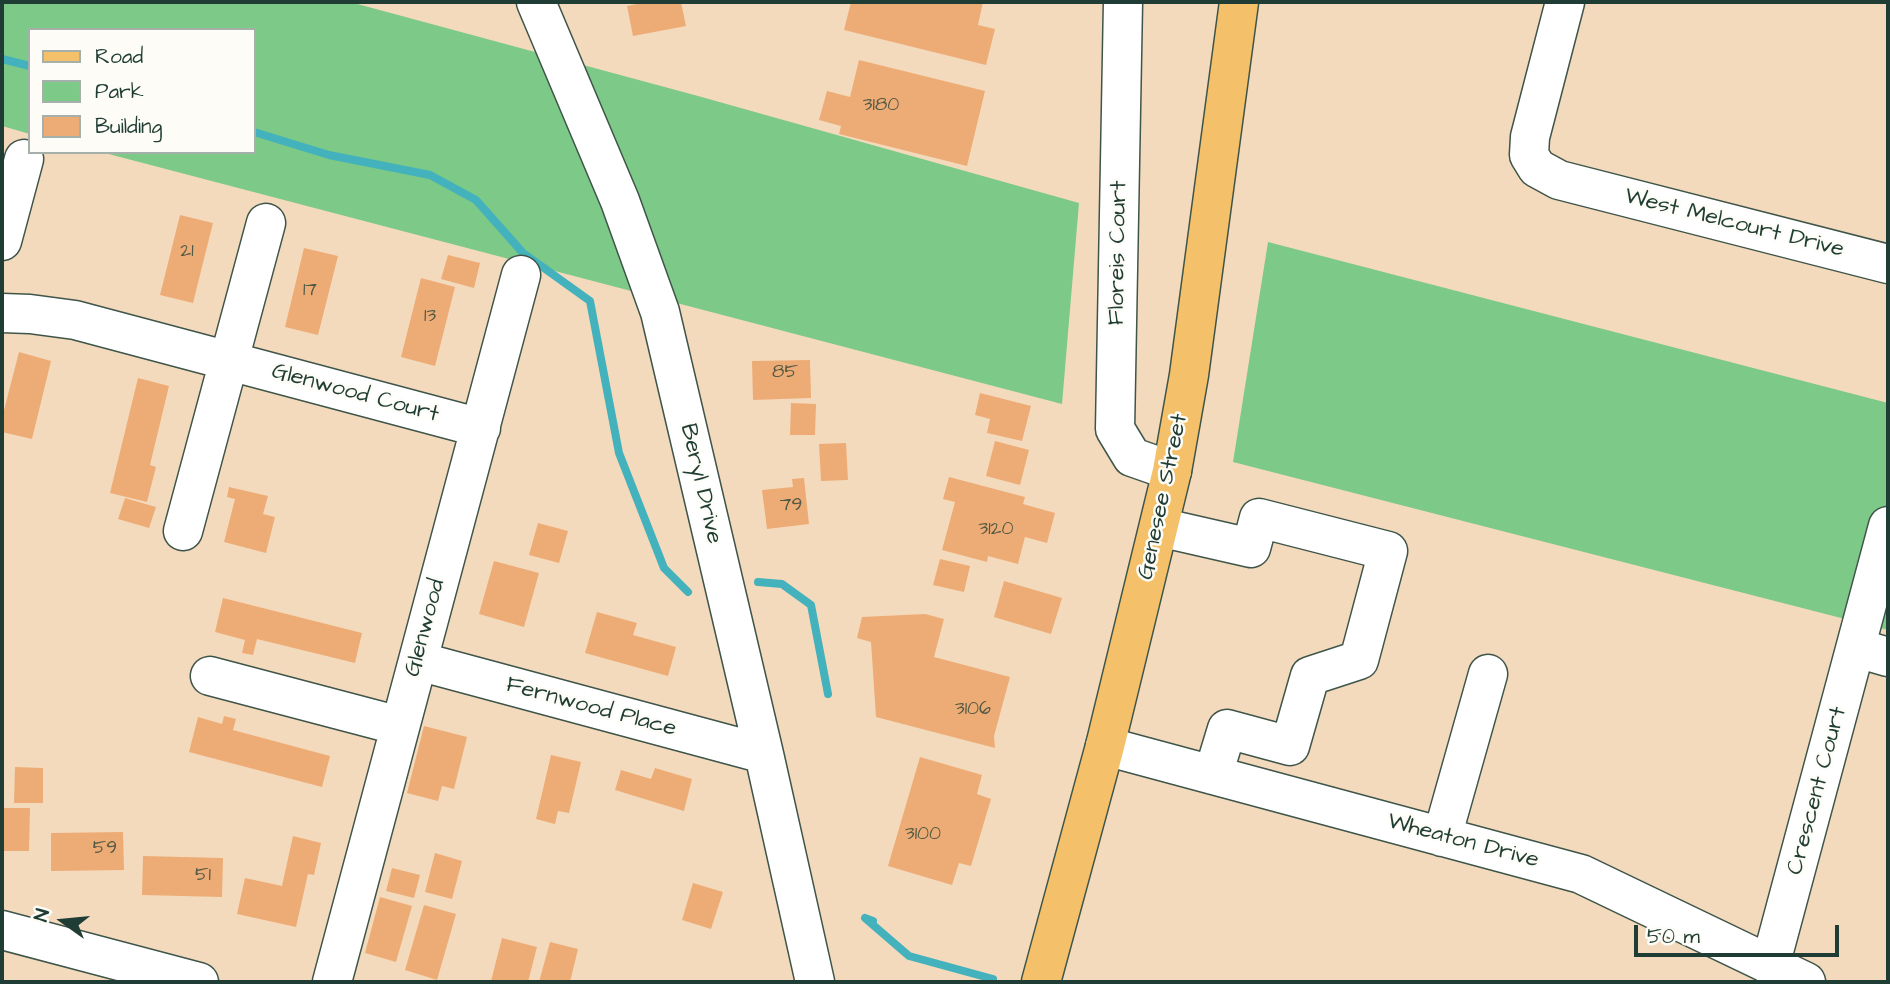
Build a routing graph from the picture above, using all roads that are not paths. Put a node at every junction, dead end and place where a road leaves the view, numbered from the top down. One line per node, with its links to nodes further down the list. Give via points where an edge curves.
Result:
1 (536, 2): 23 (street, Beryl Drive, via 620,201 660,312)
2 (1123, 2): 13 (street, Floreis Court, via 1115,429 1132,457)
3 (1239, 2): 13 (main road, Genesee Street)
4 (1565, 2): 8 (street, West Melcourt Drive, via 1530,137 1530,155 1537,168 1580,185)
5 (24, 159): 7 (street)
6 (266, 223): 11 (street)
7 (2, 241)
8 (1888, 264)
9 (521, 275): 12 (street, Glenwood)
10 (2, 313): 11 (street, Glenwood Court, via 75,320)
11 (229, 360): 12 (street, Glenwood Court); 16 (street)
12 (481, 428): 18 (street, Glenwood)
13 (1172, 471): 15 (main road, Genesee Street)
14 (1888, 526): 17 (street, Crescent Court)
15 (1159, 527): 22 (main road, Genesee Street); 24 (street, via 1251,548 1259,518 1388,551 1359,660 1310,676 1290,746 1227,729)
16 (183, 531)
17 (1872, 653): 27 (street, Crescent Court)
18 (418, 661): 21 (street, Glenwood); 23 (street, Fernwood Place)
19 (1488, 674): 25 (street)
20 (210, 676): 21 (street)
21 (400, 726): 29 (street, Glenwood)
22 (1105, 746): 24 (street, Wheaton Drive); 31 (main road, Genesee Street)
23 (764, 754): 30 (street, Beryl Drive)
24 (1213, 775): 25 (street, Wheaton Drive)
25 (1442, 837): 27 (street, Wheaton Drive, via 1581,874)
26 (2, 930): 28 (street)
27 (1770, 966): 32 (street, Wheaton Drive)
28 (199, 982)
29 (332, 982)
30 (815, 982)
31 (1041, 982)
32 (1806, 982)

